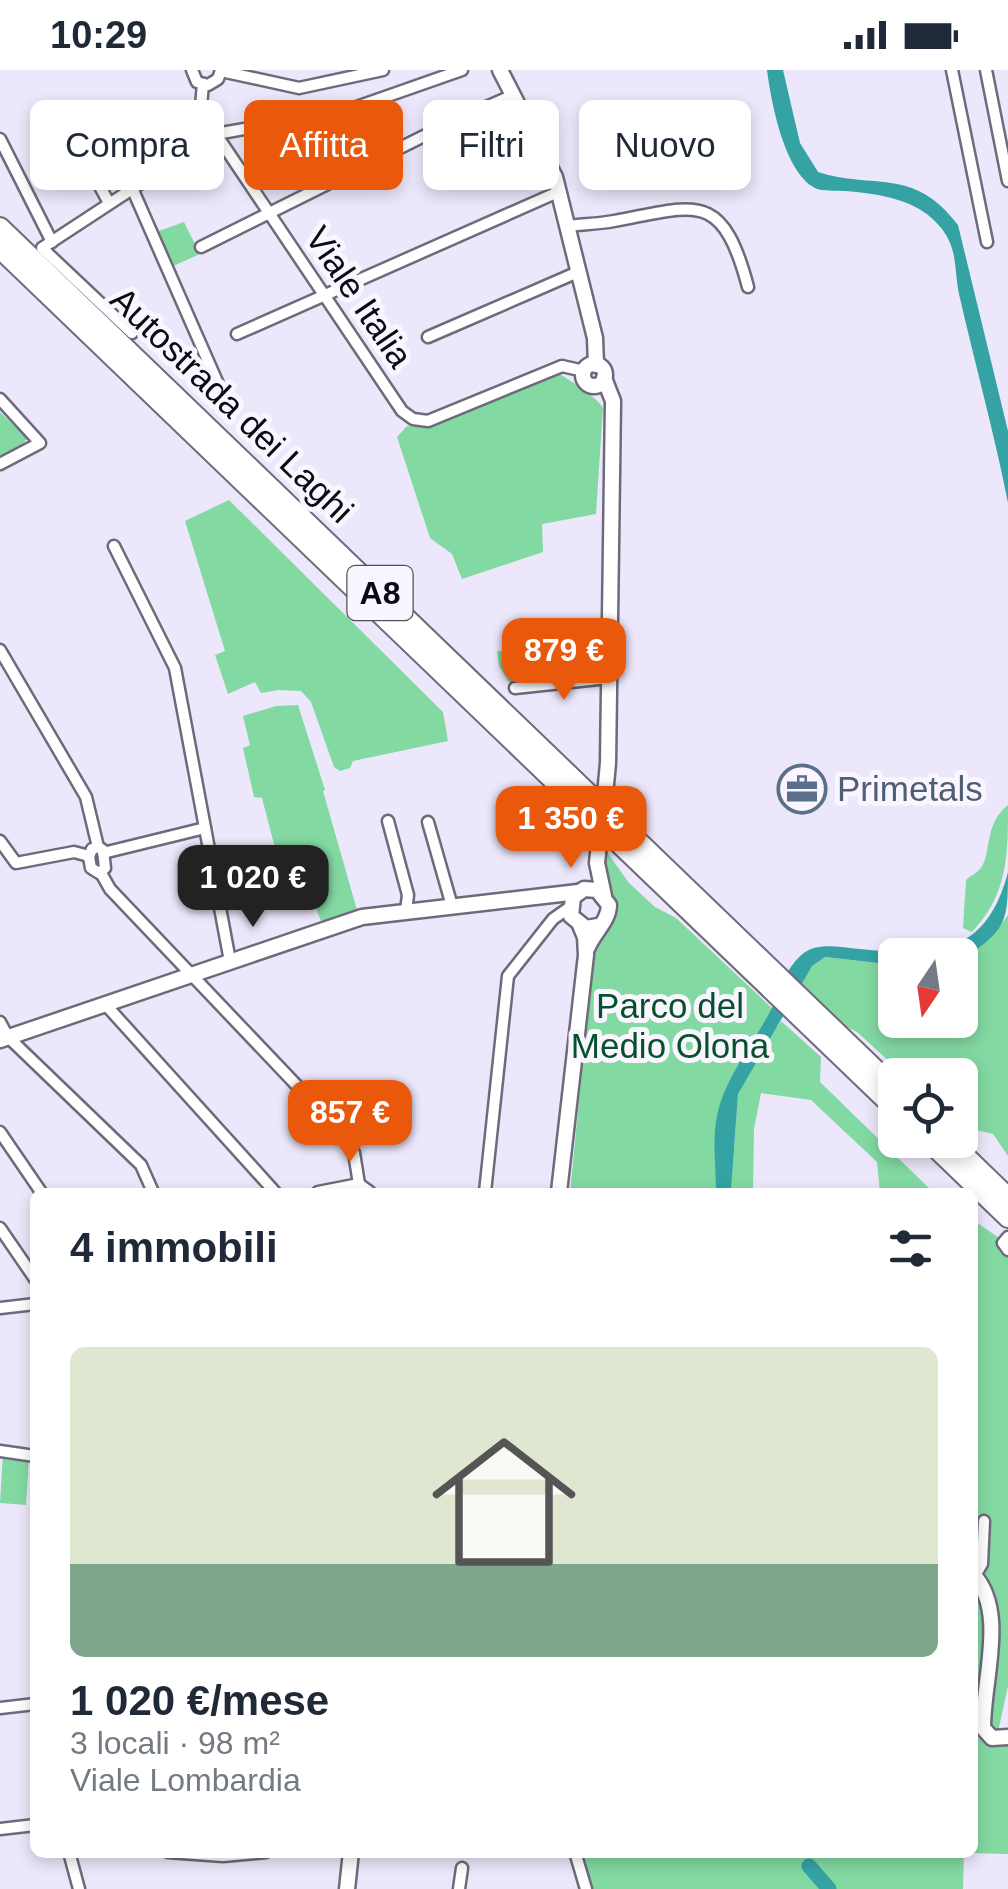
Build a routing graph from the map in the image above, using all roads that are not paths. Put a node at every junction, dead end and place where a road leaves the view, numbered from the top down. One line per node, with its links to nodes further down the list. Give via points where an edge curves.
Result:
1 (192, 70): 8 (street, Viale Italia)
2 (221, 70): 3 (street, via 298,88); 8 (street, via 214,83)
3 (383, 70)
4 (462, 70): 11 (street)
5 (500, 70): 9 (street)
6 (952, 70): 25 (street)
7 (986, 70): 15 (street)
8 (203, 84): 10 (street, Viale Italia)
9 (511, 96): 12 (street); 20 (street)
10 (202, 100)
11 (378, 100)
12 (502, 100)
13 (0, 139): 26 (street)
14 (224, 146): 22 (street, Viale Italia)
15 (1008, 181)
16 (102, 190): 21 (street)
17 (129, 190): 21 (street)
18 (133, 190): 37 (street)
19 (320, 190): 22 (street)
20 (558, 192): 23 (street); 31 (street)
21 (110, 204): 26 (street)
22 (271, 214): 27 (street); 31 (street, Viale Italia)
23 (567, 226): 29 (street); 30 (street, via 672,208 698,210 730,238)
24 (0, 228): 64 (highway, Autostrada dei Laghi / A8, via 761,958)
25 (986, 242)
26 (47, 245): 32 (street)
27 (202, 247)
28 (0, 249): 64 (highway, Autostrada dei Laghi / A8, via 758,978)
29 (578, 272): 34 (street); 35 (street, via 595,338)
30 (748, 287)
31 (324, 293): 33 (street); 35 (street, Viale Italia, via 413,419 428,421 562,366)
32 (132, 333)
33 (237, 334)
34 (428, 336)
35 (595, 371): 41 (street, via 613,400)
36 (0, 399): 38 (street, via 40,443)
37 (226, 402)
38 (0, 464)
39 (114, 546): 46 (street, via 175,668)
40 (0, 650): 49 (street, via 86,798)
41 (608, 678): 42 (street); 43 (street)
42 (515, 688)
43 (603, 793)
44 (388, 821): 57 (street)
45 (428, 822): 56 (street)
46 (206, 828): 49 (street); 61 (street)
47 (0, 841): 50 (street, via 16,863 74,852)
48 (599, 844): 51 (street)
49 (101, 850): 50 (street, via 92,848); 52 (street)
50 (89, 856): 52 (street, via 92,870)
51 (596, 863): 53 (street); 54 (street)
52 (101, 872): 62 (street)
53 (579, 892): 54 (street, via 590,888); 55 (street); 58 (street)
54 (604, 896): 59 (street, via 609,911)
55 (539, 898): 56 (street); 58 (street)
56 (452, 906): 57 (street)
57 (406, 911): 61 (street, via 356,918)
58 (574, 917): 59 (street); 60 (street); 78 (street, via 558,913 506,983)
59 (598, 926): 60 (street)
60 (586, 955): 79 (street)
61 (230, 961): 62 (street)
62 (191, 975): 63 (street); 72 (street, via 340,1132 354,1153)
63 (104, 1004): 66 (street); 75 (street)
64 (800, 1008): 67 (highway, Autostrada dei Laghi / A8); 68 (highway, Autostrada dei Laghi / A8)
65 (0, 1022): 66 (street)
66 (4, 1039): 74 (street, via 140,1164)
67 (878, 1074)
68 (878, 1091)
69 (0, 1132): 73 (street)
70 (946, 1158): 80 (highway)
71 (968, 1158): 82 (highway)
72 (359, 1184): 76 (street); 77 (street)
73 (38, 1188)
74 (151, 1188)
75 (271, 1188)
76 (338, 1188)
77 (364, 1188)
78 (485, 1188)
79 (559, 1188)
80 (977, 1188)
81 (978, 1189): 83 (highway)
82 (1008, 1197)
83 (1008, 1218)
84 (0, 1228): 87 (street)
85 (1008, 1237): 86 (street, via 1002,1243)
86 (1008, 1250)
87 (30, 1272)
88 (30, 1305): 89 (street)
89 (0, 1308)
90 (0, 1452): 91 (street)
91 (30, 1455)
92 (984, 1522): 93 (street)
93 (978, 1569)
94 (978, 1579): 97 (street, via 1000,1618 983,1728 992,1738)
95 (30, 1705): 96 (street)
96 (0, 1708)
97 (1008, 1736)
98 (30, 1826): 99 (street)
99 (0, 1829)
100 (71, 1858): 104 (street)
101 (350, 1858): 105 (street)
102 (577, 1858): 107 (street)
103 (462, 1868): 106 (street)
104 (79, 1889)
105 (347, 1889)
106 (459, 1889)
107 (586, 1889)

